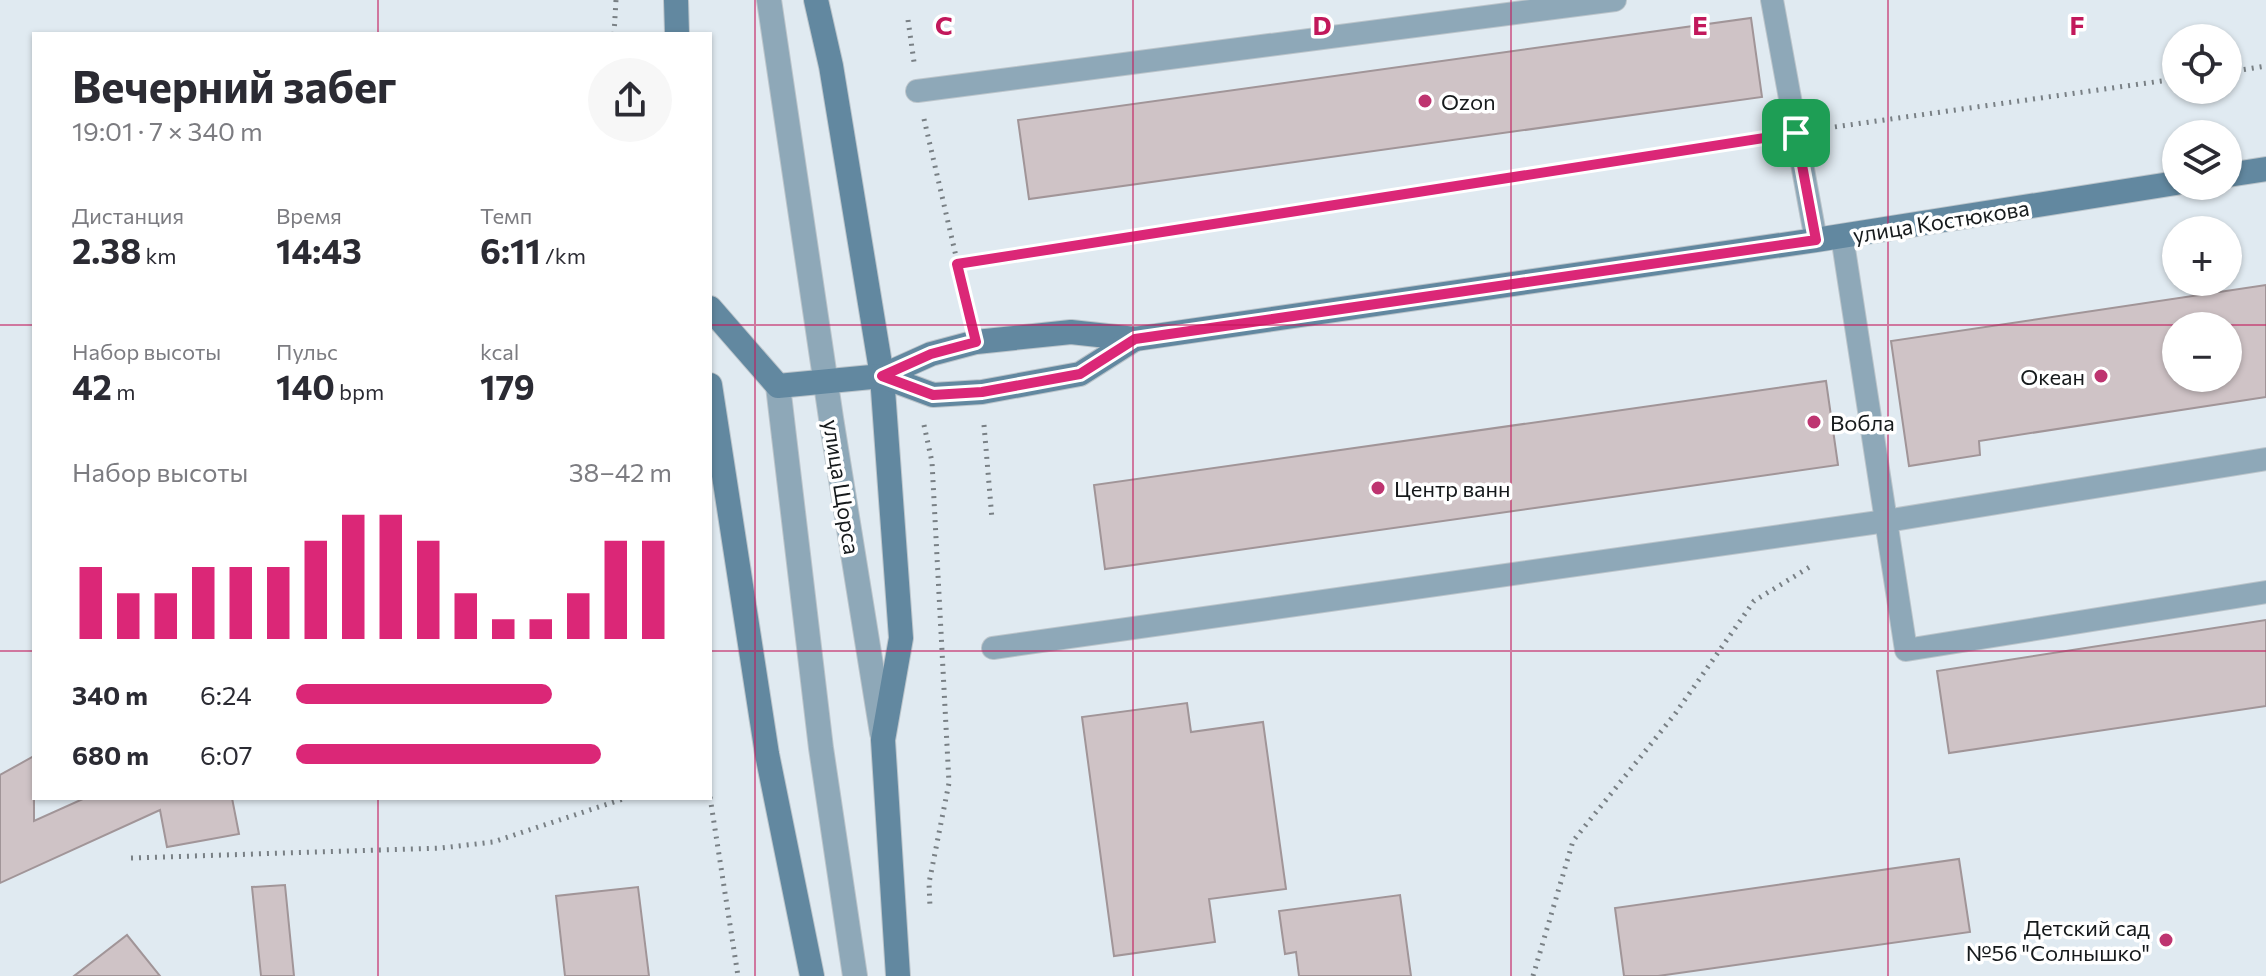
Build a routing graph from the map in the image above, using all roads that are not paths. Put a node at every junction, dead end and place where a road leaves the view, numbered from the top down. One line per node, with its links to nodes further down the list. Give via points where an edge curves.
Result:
1 (676, 0): 6 (main road)
2 (769, 0): 16 (street, улица Щорса)
3 (816, 0): 15 (main road)
4 (1615, 0): 7 (lane)
5 (1772, 0): 12 (lane)
6 (677, 32)
7 (917, 91)
8 (2266, 169): 9 (main road)
9 (2242, 173)
10 (2162, 185): 11 (main road, улица Костюкова)
11 (1842, 236): 12 (main road, улица Костюкова); 20 (lane)
12 (1816, 240): 14 (main road, улица Костюкова)
13 (712, 310): 17 (main road)
14 (1135, 339): 15 (main road, улица Костюкова, via 1071,332 976,342 931,354); 15 (main road, улица Костюкова, via 1080,374 982,392 933,395)
15 (882, 376): 16 (main road, улица Костюкова); 23 (main road, via 901,638)
16 (826, 382): 17 (main road, улица Костюкова); 23 (street, улица Щорса)
17 (778, 386): 25 (street, via 821,748)
18 (712, 398): 24 (main road, via 767,754)
19 (2266, 459): 20 (lane)
20 (1886, 521): 21 (lane, via 1906,650); 22 (lane)
21 (2266, 592)
22 (993, 648)
23 (883, 740): 26 (main road, улица Щорса)
24 (812, 976)
25 (855, 976)
26 (898, 976)

